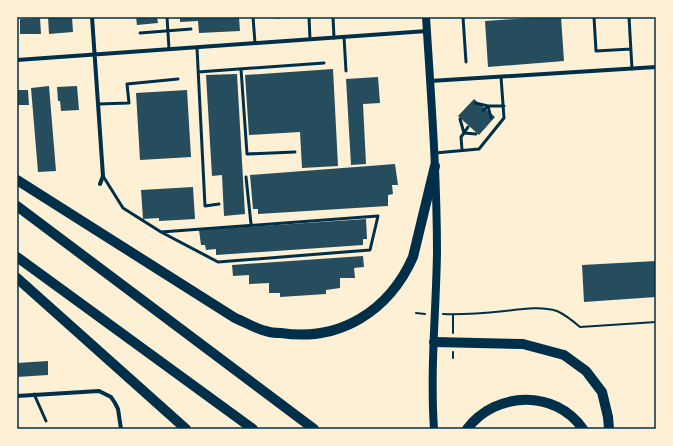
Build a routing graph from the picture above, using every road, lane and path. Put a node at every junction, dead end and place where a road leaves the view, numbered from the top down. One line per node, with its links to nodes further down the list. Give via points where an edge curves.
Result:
1 (92, 17): 23 (street)
2 (168, 17): 13 (lane)
3 (253, 17): 19 (lane)
4 (275, 17): 5 (lane)
5 (280, 17)
6 (309, 17): 18 (lane)
7 (333, 17): 17 (lane)
8 (426, 17): 14 (main road)
9 (463, 17): 25 (lane)
10 (594, 17): 22 (lane, via 596,51)
11 (629, 17): 22 (lane)
12 (191, 29): 13 (lane)
13 (168, 30): 15 (lane); 21 (lane)
14 (427, 31): 16 (street); 34 (main road)
15 (140, 32)
16 (344, 37): 17 (street); 30 (lane)
17 (334, 38): 18 (street)
18 (310, 39): 19 (street)
19 (255, 43): 20 (street)
20 (197, 48): 21 (street); 31 (lane)
21 (169, 49): 23 (street)
22 (631, 49): 29 (lane)
23 (95, 55): 24 (street); 36 (street)
24 (17, 60)
25 (466, 62)
26 (324, 63): 28 (lane)
27 (656, 67): 29 (street)
28 (241, 69): 31 (lane); 46 (lane, via 247,154)
29 (632, 69): 32 (street)
30 (346, 71)
31 (198, 72): 53 (lane, via 205,206)
32 (502, 77): 34 (street); 38 (lane)
33 (178, 79): 36 (lane, via 127,84 128,103)
34 (430, 81): 47 (main road)
35 (475, 103): 37 (lane)
36 (98, 104): 49 (street)
37 (488, 106): 38 (lane); 39 (lane); 40 (lane)
38 (504, 106): 45 (lane, via 504,118 479,149)
39 (483, 111)
40 (491, 118)
41 (460, 119): 43 (lane)
42 (468, 127): 43 (lane)
43 (464, 133): 44 (lane); 45 (lane, via 461,137)
44 (476, 134)
45 (462, 150): 47 (lane)
46 (295, 152)
47 (435, 153): 48 (main road)
48 (435, 166): 51 (highway, via 413,257 407,271 387,298 362,318 331,332 298,336 266,331 235,318); 60 (main road)
49 (103, 176): 52 (street); 56 (lane, via 123,208)
50 (246, 177): 55 (lane)
51 (17, 180)
52 (100, 184)
53 (219, 204)
54 (17, 206): 65 (highway)
55 (251, 224): 56 (lane); 56 (lane, via 378,216 370,250 218,262)
56 (161, 232)
57 (17, 257): 69 (highway)
58 (17, 278): 68 (highway)
59 (416, 314): 60 (path)
60 (435, 314): 61 (path, via 474,314 534,308 558,312 580,327); 62 (main road)
61 (656, 322)
62 (434, 342): 72 (main road); 75 (highway, via 523,344 564,355 586,371 602,392)
63 (34, 394): 64 (street); 66 (lane); 67 (street, via 99,391 111,397 118,409)
64 (17, 396)
65 (303, 420): 70 (highway); 71 (highway)
66 (46, 421)
67 (120, 429)
68 (186, 429)
69 (253, 429)
70 (314, 429)
71 (318, 429)
72 (434, 429)
73 (467, 429): 74 (highway, via 487,410 502,403 522,399 538,400 553,405 567,413)
74 (583, 429)
75 (609, 429)

